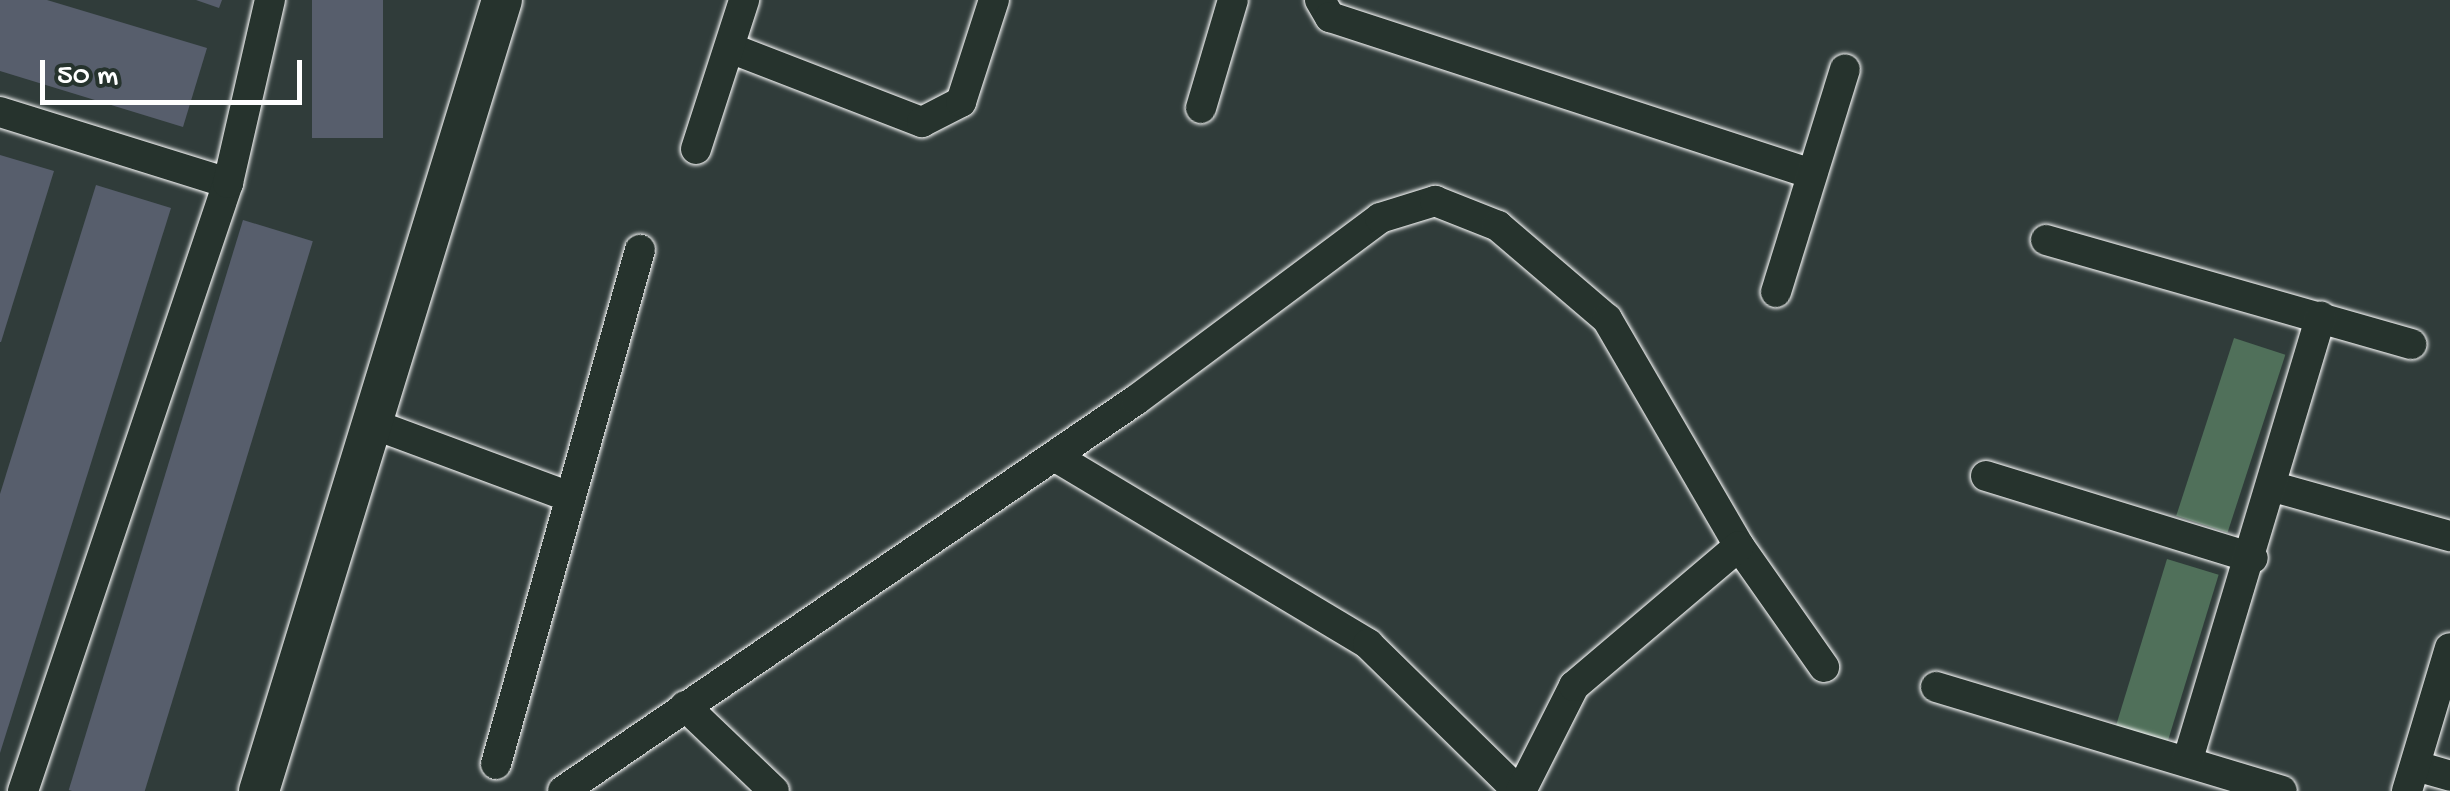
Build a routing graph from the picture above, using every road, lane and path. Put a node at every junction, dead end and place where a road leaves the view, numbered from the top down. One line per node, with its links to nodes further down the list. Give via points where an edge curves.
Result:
1 (270, 0): 13 (street)
2 (502, 0): 19 (main road)
3 (744, 0): 7 (street)
4 (994, 0): 7 (street, via 961,102 922,122)
5 (1233, 0): 9 (street)
6 (1320, 0): 12 (street, via 1330,17)
7 (730, 48): 11 (street)
8 (1845, 70): 12 (street)
9 (1201, 108)
10 (0, 112): 13 (street)
11 (696, 150)
12 (1809, 173): 16 (street)
13 (228, 184): 36 (street)
14 (2046, 240): 17 (street)
15 (640, 250): 23 (street)
16 (1776, 292)
17 (2321, 317): 18 (street); 22 (street)
18 (2411, 344)
19 (370, 423): 23 (street); 35 (main road)
20 (1056, 457): 25 (street, via 1380,218 1435,201 1498,226 1606,320); 30 (street); 39 (street, via 1368,644)
21 (1986, 476): 26 (street)
22 (2274, 487): 24 (street); 26 (street)
23 (566, 496): 32 (street)
24 (2450, 536)
25 (1739, 546): 28 (street); 39 (street, via 1574,686)
26 (2253, 558): 31 (street)
27 (2450, 648): 34 (street)
28 (1824, 667)
29 (1936, 687): 31 (street)
30 (685, 706): 37 (street); 38 (street)
31 (2188, 759): 40 (street)
32 (496, 764)
33 (2450, 776): 34 (street)
34 (2411, 778)
35 (258, 784)
36 (24, 791)
37 (563, 791)
38 (774, 791)
39 (1519, 791)
40 (2282, 791)

